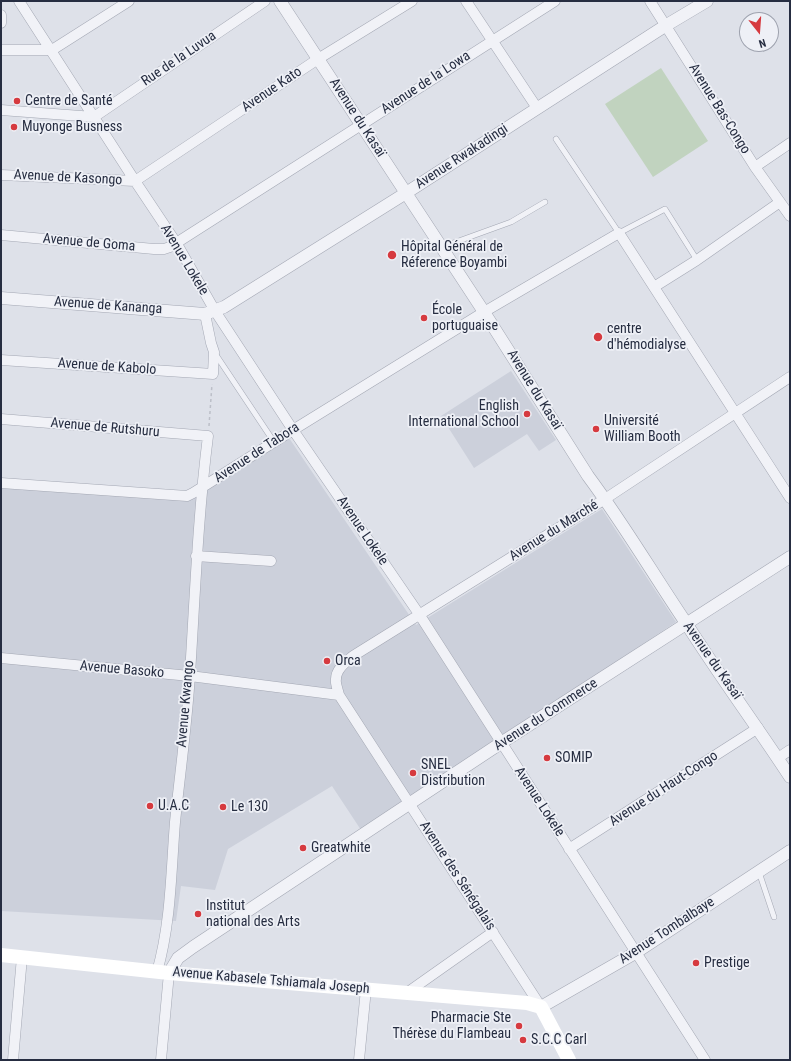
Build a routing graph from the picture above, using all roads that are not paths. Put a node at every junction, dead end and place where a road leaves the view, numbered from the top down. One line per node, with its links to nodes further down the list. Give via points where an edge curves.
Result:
1 (19, 1): 15 (street, Avenue Lokele)
2 (129, 1): 15 (street)
3 (264, 1): 19 (street, Rue de la Luvua)
4 (280, 1): 16 (street, Avenue du Kasaï)
5 (412, 1): 16 (street, Avenue Kato)
6 (466, 1): 13 (street)
7 (555, 1): 13 (street, Avenue de la Lowa)
8 (650, 1): 12 (street, Avenue Bas-Congo)
9 (707, 1): 12 (street, Avenue Rwakadingi)
10 (1, 15): 11 (street)
11 (1, 22)
12 (666, 26): 17 (street, Avenue Rwakadingi); 23 (street, Avenue Bas-Congo)
13 (492, 41): 17 (street); 20 (street, Avenue de la Lowa)
14 (1, 50): 15 (street)
15 (52, 50): 19 (street, Avenue Lokele)
16 (318, 59): 20 (street, Avenue du Kasaï); 25 (street, Avenue Kato)
17 (537, 108): 26 (street, Avenue Rwakadingi)
18 (1, 110): 19 (street)
19 (94, 117): 25 (street, Avenue Lokele)
20 (361, 125): 26 (street, Avenue du Kasaï); 32 (street, Avenue de la Lowa)
21 (556, 139): 30 (lane)
22 (790, 143): 23 (street)
23 (755, 167): 28 (street, Avenue Bas-Congo)
24 (1, 175): 25 (street, Avenue de Kasongo)
25 (135, 181): 32 (street, Avenue Lokele)
26 (406, 193): 33 (street, Avenue du Kasaï); 37 (street, Avenue Rwakadingi, via 232,303)
27 (546, 202): 33 (lane, via 510,222)
28 (780, 202): 29 (street, Avenue Bas-Congo); 34 (street)
29 (790, 216)
30 (619, 233): 34 (lane, via 665,209); 35 (street); 38 (street, Avenue de Tabora)
31 (1, 235): 32 (street, Avenue de Goma, via 154,249 164,249)
32 (176, 244): 37 (street, Avenue Lokele)
33 (441, 247): 38 (street, Avenue du Kasaï)
34 (697, 260): 35 (street)
35 (654, 287): 42 (street)
36 (1, 298): 37 (street, Avenue de Kananga)
37 (210, 312): 39 (street, via 211,343); 44 (street, Avenue Lokele)
38 (484, 312): 44 (street, Avenue de Tabora); 50 (street, Avenue du Kasaï, via 584,470)
39 (214, 352): 40 (street, Avenue de Kabolo, via 213,374); 46 (lane)
40 (1, 360)
41 (790, 377): 42 (street, Avenue du Marché)
42 (735, 412): 49 (street); 50 (street, Avenue du Marché)
43 (1, 419): 45 (street, Avenue de Rutshuru)
44 (293, 430): 46 (street, Avenue de Tabora); 54 (street, Avenue Lokele)
45 (208, 436): 48 (street, Avenue Kwango)
46 (274, 442): 48 (street, Avenue de Tabora)
47 (1, 484): 48 (street, Avenue de Tabora, via 187,496)
48 (201, 488): 51 (street, Avenue Kwango)
49 (790, 498)
50 (606, 499): 54 (street, Avenue du Marché); 55 (street, Avenue du Kasaï)
51 (196, 556): 53 (street); 57 (street, Avenue Kwango)
52 (790, 557): 55 (street, Avenue du Commerce)
53 (271, 561)
54 (419, 614): 58 (street, Avenue du Marché, via 343,664 336,679); 60 (street, Avenue Lokele)
55 (687, 625): 59 (street, Avenue du Kasaï); 60 (street, Avenue du Commerce)
56 (1, 658): 57 (street, Avenue Basoko)
57 (190, 676): 58 (street, Avenue Basoko); 73 (street, Avenue Kwango, via 163,950)
58 (339, 694): 64 (street, Avenue des Sénégalais)
59 (758, 728): 62 (street, Avenue du Kasaï); 65 (street, Avenue du Haut-Congo)
60 (501, 743): 64 (street, Avenue du Commerce); 65 (street, Avenue Lokele)
61 (790, 750): 62 (street)
62 (778, 758): 63 (street, Avenue du Kasaï)
63 (790, 777)
64 (411, 804): 69 (street, Avenue des Sénégalais); 73 (street, Avenue du Commerce, via 193,947)
65 (569, 849): 70 (street, Avenue Lokele)
66 (790, 851): 67 (street, Avenue Tombalbaye)
67 (759, 871): 68 (lane); 70 (street, Avenue Tombalbaye)
68 (774, 917)
69 (493, 932): 75 (street); 76 (street, Avenue des Sénégalais)
70 (635, 953): 76 (street, Avenue Tombalbaye); 81 (street, Avenue Lokele)
71 (1, 955): 72 (main road, Avenue Kabasele Tshiamala Joseph)
72 (22, 957): 73 (main road, Avenue Kabasele Tshiamala Joseph); 77 (street)
73 (163, 973): 74 (main road, Avenue Kabasele Tshiamala Joseph); 78 (street, Avenue Kwango)
74 (366, 989): 75 (main road, Avenue Kabasele Tshiamala Joseph); 79 (street)
75 (408, 992): 76 (main road, Avenue Kabasele Tshiamala Joseph)
76 (541, 1006): 80 (main road, Avenue des Sénégalais)
77 (12, 1060)
78 (161, 1060)
79 (359, 1060)
80 (569, 1060)
81 (705, 1060)

